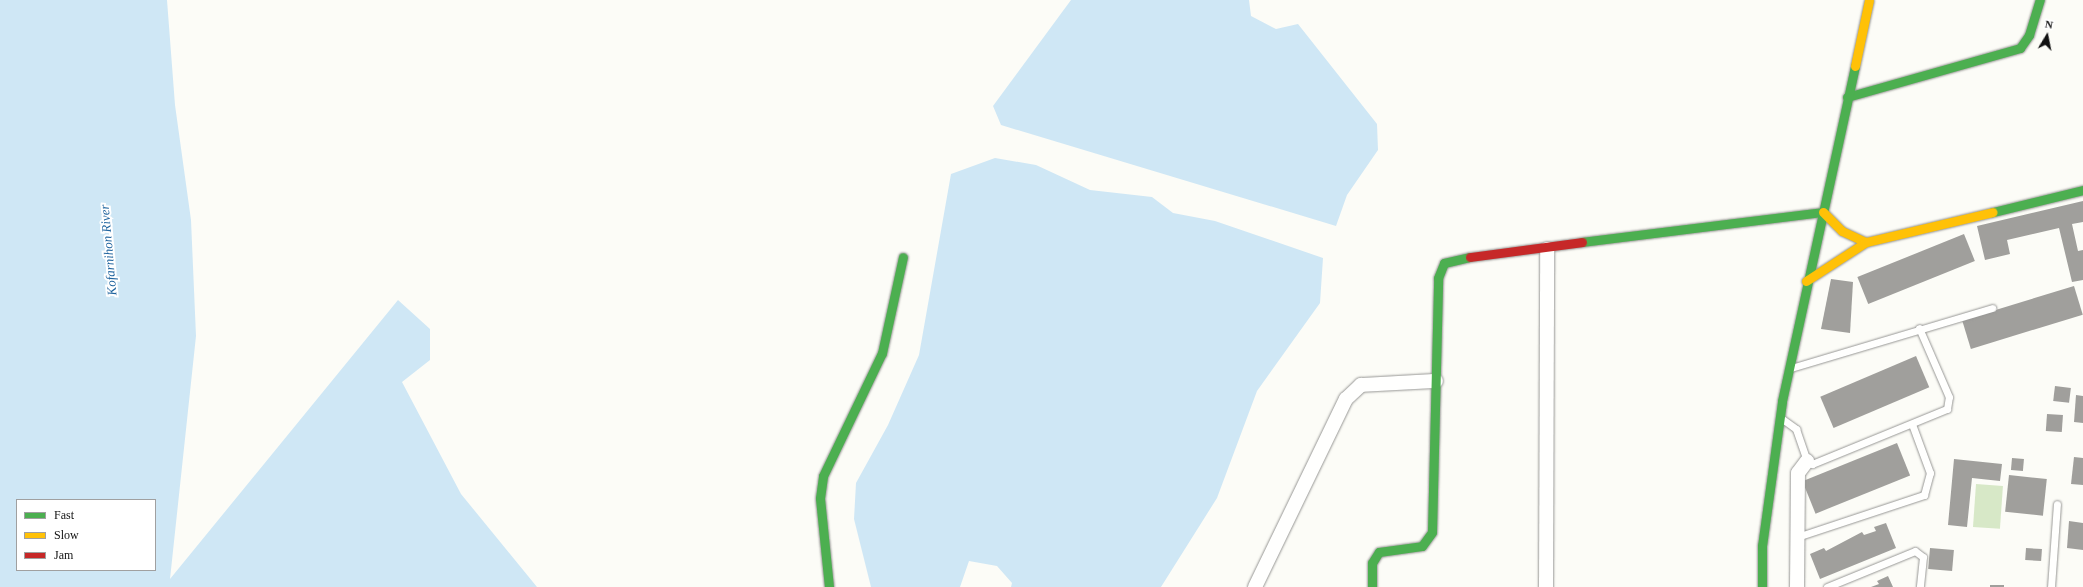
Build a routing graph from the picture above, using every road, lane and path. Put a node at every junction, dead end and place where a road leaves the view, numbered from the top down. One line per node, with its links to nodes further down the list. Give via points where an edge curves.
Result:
1 (1869, 0): 3 (street)
2 (2040, 0): 3 (street, via 2029,35 2020,48)
3 (1847, 97): 5 (street)
4 (2083, 190): 6 (street)
5 (1823, 212): 6 (street, via 1842,231); 7 (street); 9 (street)
6 (1866, 242): 9 (street)
7 (1547, 249): 13 (street, via 1474,256 1444,263 1438,278); 22 (street)
8 (904, 257): 19 (street, via 882,353 823,476 820,498)
9 (1806, 281): 12 (street)
10 (1992, 308): 11 (lane)
11 (1919, 328): 12 (lane); 15 (lane, via 1949,403 1947,409)
12 (1789, 369): 14 (street)
13 (1436, 381): 20 (street, via 1361,386 1346,399); 21 (street, via 1432,532 1422,546 1379,552 1372,563)
14 (1780, 418): 16 (lane, via 1796,429); 23 (street, via 1762,546)
15 (1912, 424): 16 (lane, via 1812,464); 18 (lane, via 1930,473 1924,495)
16 (1807, 461): 18 (street, via 1798,474)
17 (2057, 504): 27 (lane)
18 (1796, 537): 24 (street)
19 (829, 587)
20 (1254, 587)
21 (1372, 587)
22 (1546, 587)
23 (1762, 587)
24 (1797, 587)
25 (1827, 587): 26 (lane, via 1915,551 1923,557)
26 (1920, 587)
27 (2051, 587)

